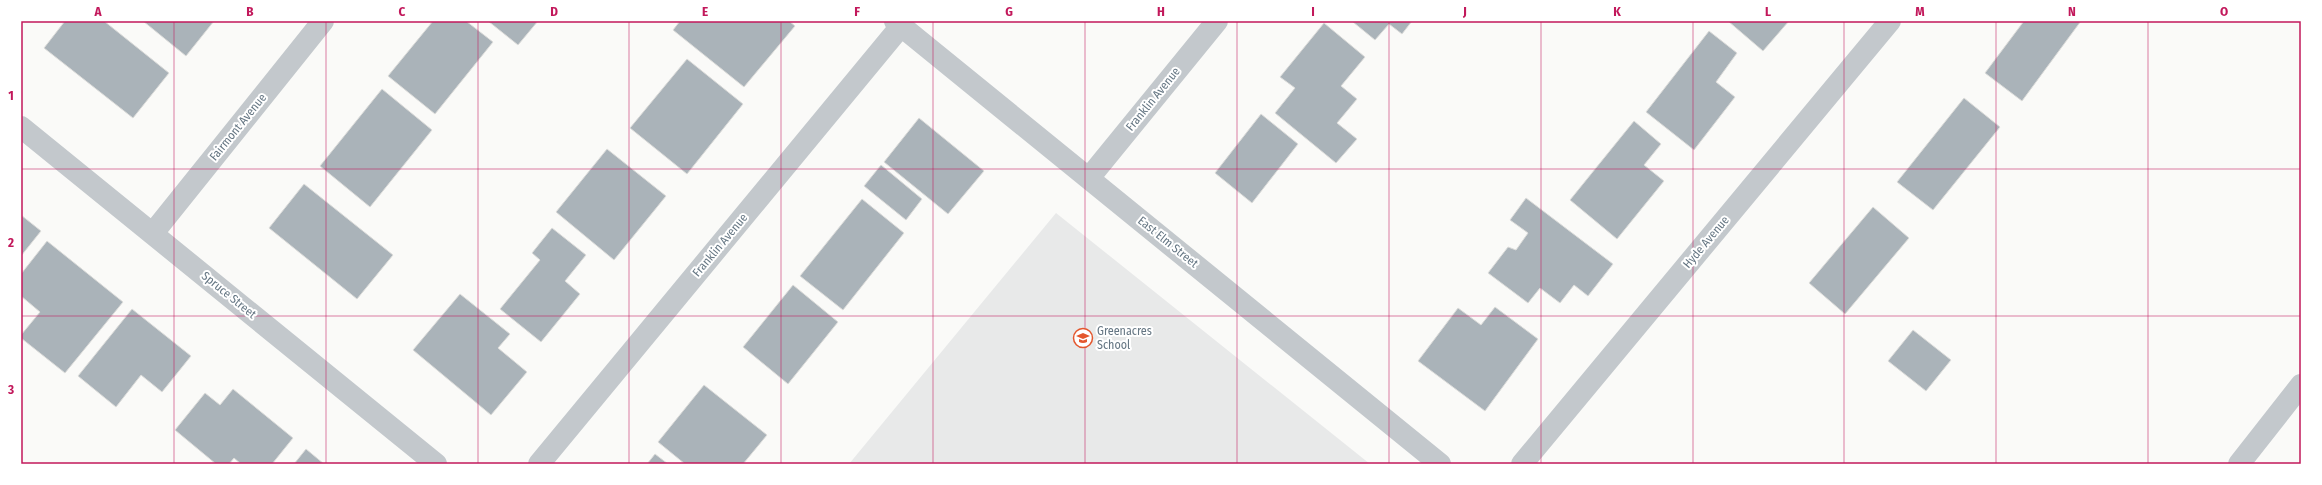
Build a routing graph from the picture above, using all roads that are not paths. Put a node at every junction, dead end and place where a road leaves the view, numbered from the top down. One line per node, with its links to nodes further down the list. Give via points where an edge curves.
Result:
1 (323, 21): 7 (street, Fairmont Avenue)
2 (1216, 21): 6 (street, Franklin Avenue)
3 (1890, 21): 12 (street, Hyde Avenue)
4 (898, 23): 6 (street, East Elm Street); 10 (street, Franklin Avenue)
5 (21, 127): 7 (street, Spruce Street)
6 (1089, 178): 11 (street, East Elm Street)
7 (154, 233): 9 (street, Spruce Street)
8 (2301, 385): 13 (street)
9 (436, 464)
10 (539, 464)
11 (1440, 464)
12 (1522, 464)
13 (2239, 464)

